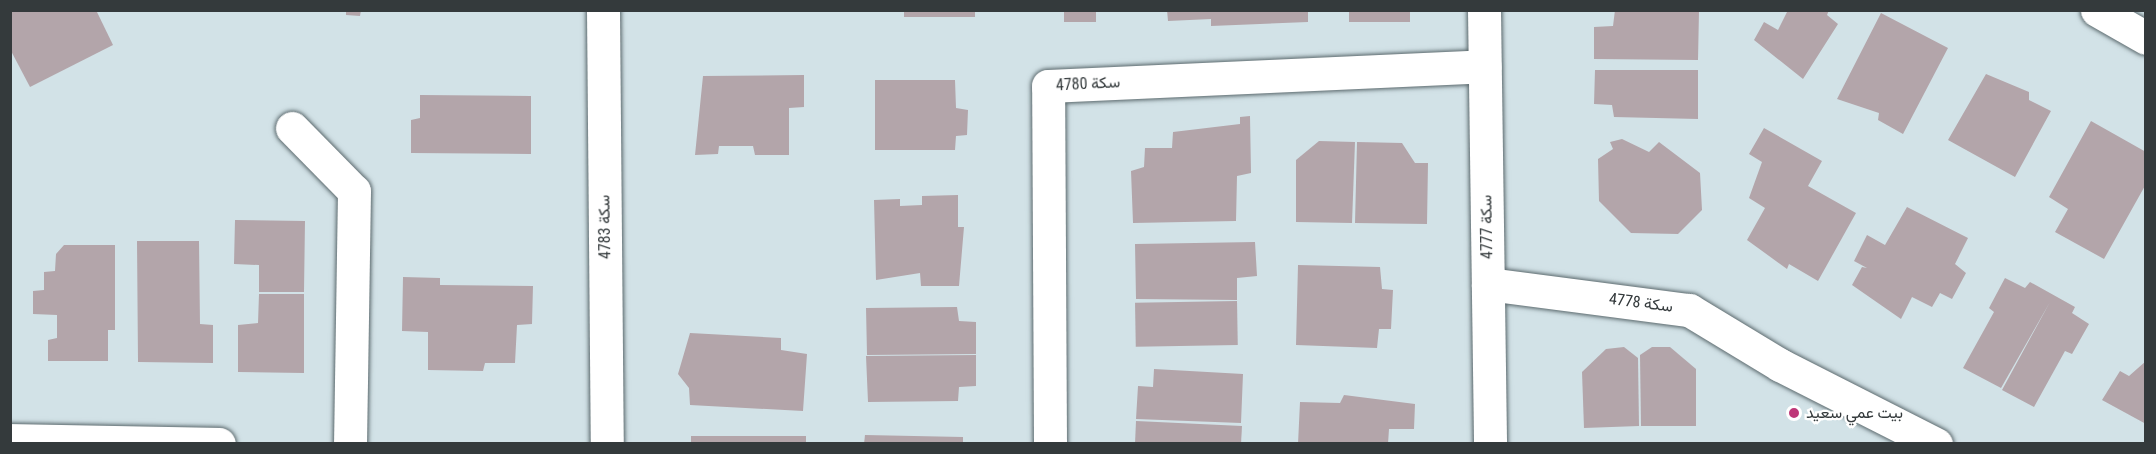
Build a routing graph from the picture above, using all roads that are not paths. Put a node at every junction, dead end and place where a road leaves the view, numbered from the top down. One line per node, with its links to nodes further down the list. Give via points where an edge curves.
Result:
1 (603, 10): 11 (street, سكة 4783)
2 (1484, 10): 5 (street, سكة 4777)
3 (2097, 10): 4 (street)
4 (2145, 38)
5 (1485, 66): 7 (street, سكة 4777); 12 (street, سكة 4780, via 1048,86)
6 (292, 128): 10 (street, via 354,191)
7 (1488, 284): 13 (street, سكة 4777); 14 (street, سكة 4778, via 1689,310 1780,364)
8 (10, 440): 9 (street)
9 (219, 444)
10 (350, 444)
11 (607, 444)
12 (1050, 444)
13 (1490, 444)
14 (1936, 444)

